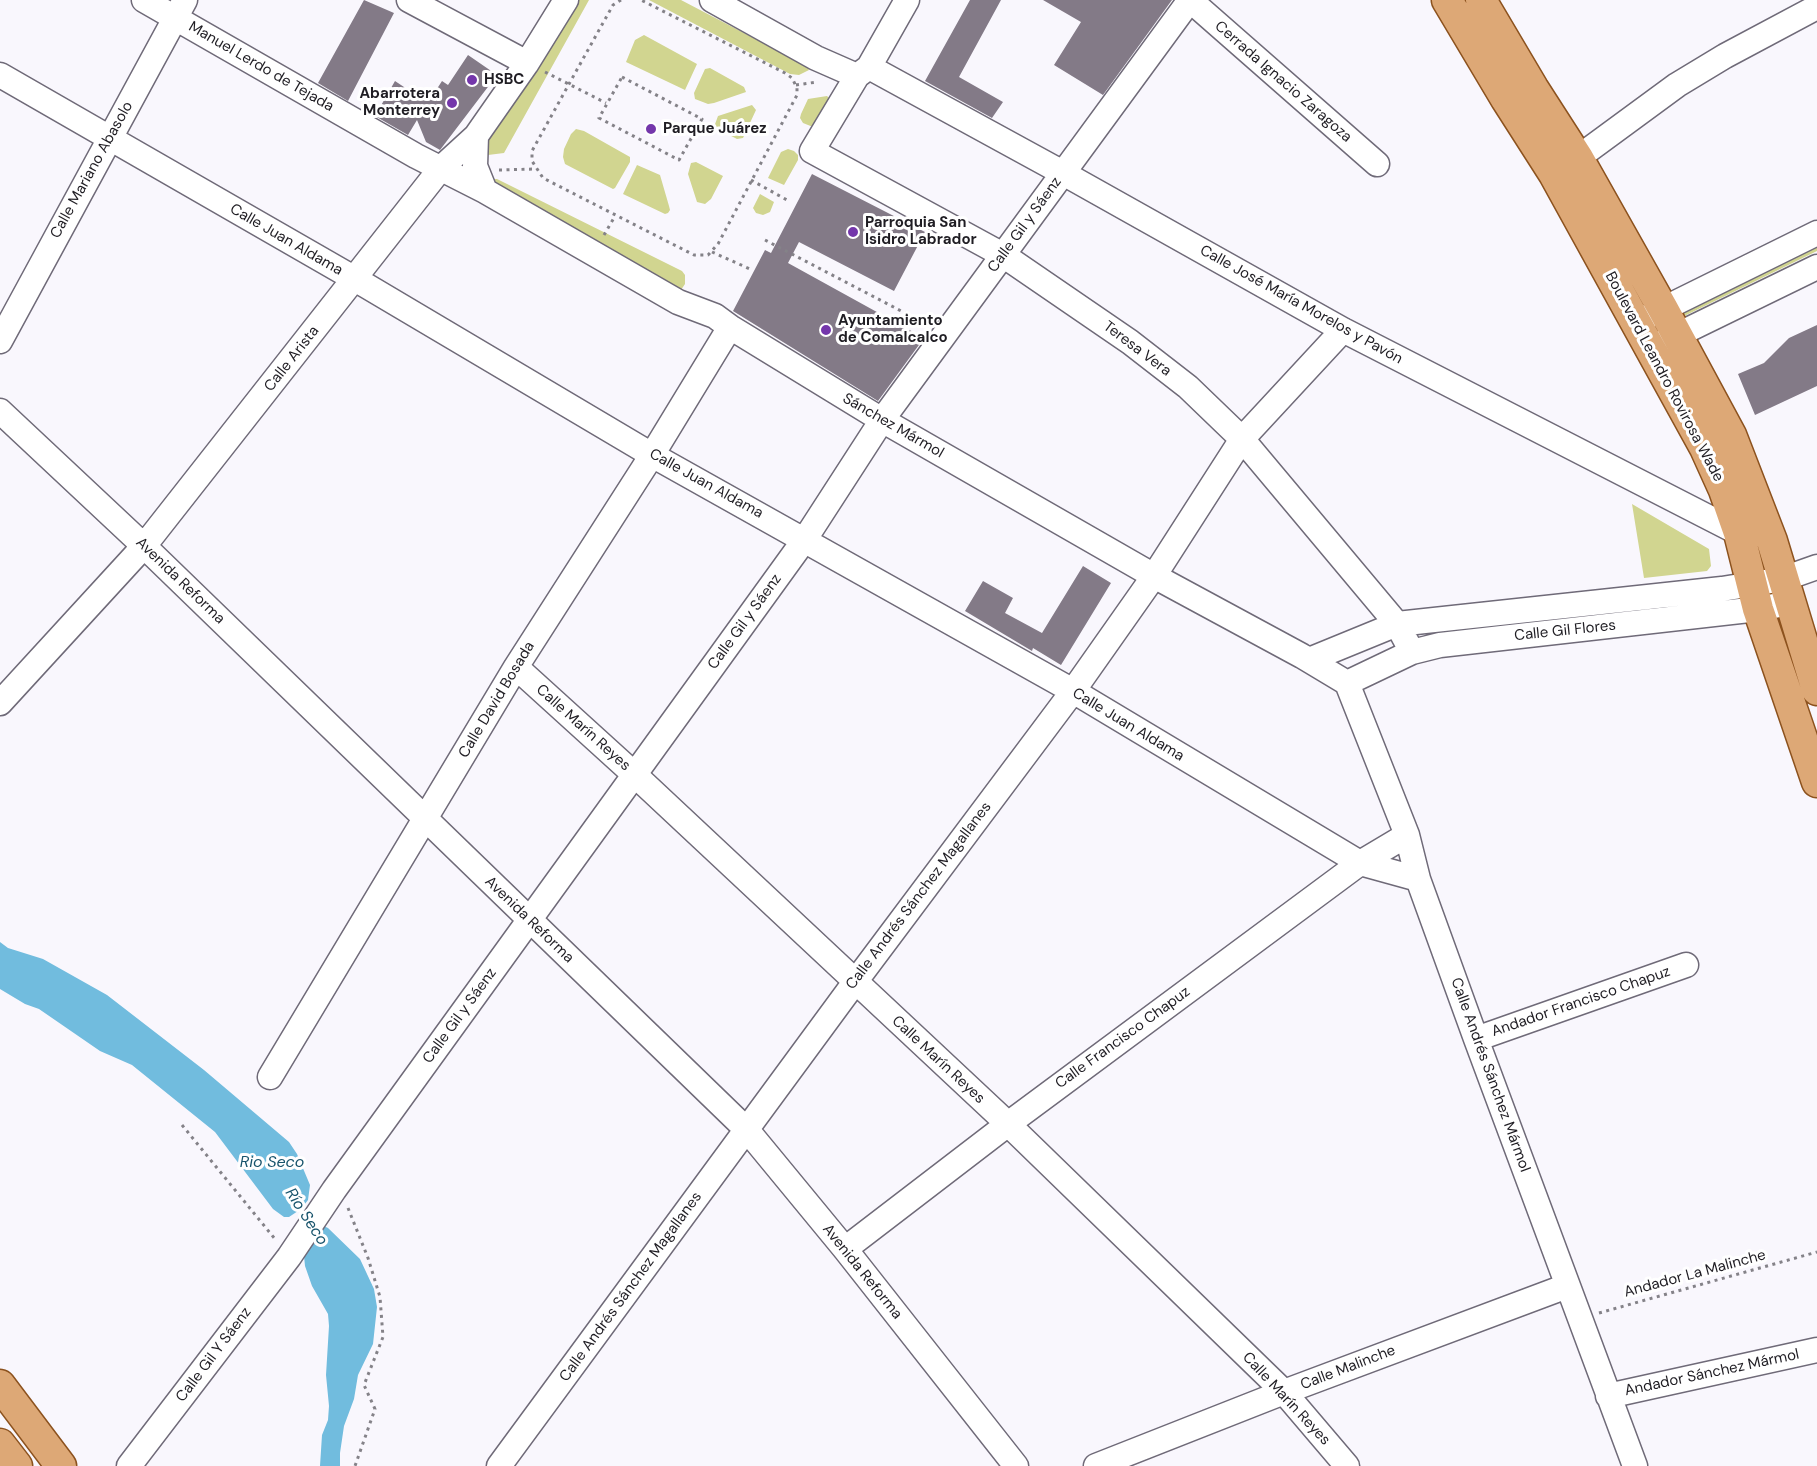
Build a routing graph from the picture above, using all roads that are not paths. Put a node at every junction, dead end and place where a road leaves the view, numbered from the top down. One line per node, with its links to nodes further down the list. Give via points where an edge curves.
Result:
1 (144, 0): 10 (street, Manuel Lerdo de Tejada)
2 (409, 0): 11 (street)
3 (566, 0): 11 (street, Calle Arista)
4 (712, 0): 12 (street, Calle José María Morelos y Pavón, via 816,58)
5 (907, 0): 12 (street)
6 (1190, 0): 16 (street, Cerrada Ignacio Zaragoza); 19 (street, Calle Gil y Sáenz)
7 (1448, 0): 17 (main road, Boulevard Leandro Rovirosa Wade, via 1506,99)
8 (1481, 0): 17 (main road, Boulevard Leandro Rovirosa Wade, via 1533,88)
9 (1816, 7): 17 (street, via 1686,79)
10 (180, 9): 15 (street, Calle Mariano Abasolo); 18 (street, Manuel Lerdo de Tejada)
11 (527, 63): 14 (street, Calle Arista)
12 (863, 72): 19 (street, Calle José María Morelos y Pavón); 22 (street, Teresa Vera, via 813,153)
13 (0, 75): 15 (street, Calle Juan Aldama)
14 (476, 136): 18 (street, Calle Arista); 20 (street)
15 (110, 139): 24 (street, Calle Juan Aldama); 28 (street, Calle Mariano Abasolo)
16 (1377, 164)
17 (1566, 166): 27 (main road, Boulevard Leandro Rovirosa Wade); 27 (main road, Boulevard Leandro Rovirosa Wade, via 1637,322)
18 (441, 168): 20 (street, Sánchez Mármol); 24 (street, Calle Arista)
19 (1063, 173): 22 (street, Calle Gil y Sáenz); 26 (street, Calle José María Morelos y Pavón)
20 (481, 181): 25 (street, Sánchez Mármol, via 678,302 715,316)
21 (1817, 233): 27 (street)
22 (1003, 255): 30 (street, Calle Gil y Sáenz); 31 (street, Teresa Vera, via 1130,342 1188,387)
23 (1817, 267): 27 (street)
24 (355, 279): 32 (street, Calle Juan Aldama); 35 (street, Calle Arista)
25 (730, 327): 30 (street, Sánchez Mármol); 32 (street, Calle David Bosada)
26 (1343, 330): 31 (street, Calle Andrés Sánchez Magallanes); 33 (street, Calle José María Morelos y Pavón)
27 (1664, 330): 33 (main road, Boulevard Leandro Rovirosa Wade); 38 (main road, Boulevard Leandro Rovirosa Wade, via 1731,435)
28 (0, 340)
29 (0, 411): 35 (street, Avenida Reforma)
30 (882, 420): 34 (street, Calle Gil y Sáenz); 37 (street, Sánchez Mármol)
31 (1242, 439): 37 (street, Calle Andrés Sánchez Magallanes); 40 (street, Teresa Vera)
32 (652, 455): 34 (street, Calle Juan Aldama); 43 (street, Calle David Bosada)
33 (1739, 533): 39 (main road, Boulevard Leandro Rovirosa Wade)
34 (805, 539): 46 (street, Calle Juan Aldama); 49 (street, Calle Gil y Sáenz)
35 (144, 546): 47 (street, Calle Arista); 51 (street, Avenida Reforma)
36 (1817, 567): 38 (street, Calle Gil Flores)
37 (1154, 576): 42 (street, Sánchez Mármol); 46 (street, Calle Andrés Sánchez Magallanes)
38 (1787, 591): 39 (street, Calle Gil Flores); 45 (main road, Boulevard Leandro Rovirosa Wade)
39 (1756, 597): 40 (street); 41 (street, Calle Gil Flores); 48 (main road, Boulevard Leandro Rovirosa Wade)
40 (1397, 624): 41 (street, Teresa Vera); 42 (street)
41 (1412, 652): 44 (street, Calle Gil Flores)
42 (1309, 660): 44 (street, Sánchez Mármol)
43 (516, 667): 49 (street, Calle Marín Reyes); 51 (street, Calle David Bosada)
44 (1347, 684): 52 (street, Calle Andrés Sánchez Mármol)
45 (1817, 690)
46 (1073, 692): 53 (street, Calle Juan Aldama); 57 (street, Calle Andrés Sánchez Magallanes)
47 (0, 703)
48 (1811, 743): 50 (main road, Boulevard Leandro Rovirosa Wade)
49 (635, 775): 55 (street, Calle Gil y Sáenz); 57 (street, Calle Marín Reyes)
50 (1817, 782)
51 (425, 819): 55 (street, Avenida Reforma); 59 (street, Calle David Bosada)
52 (1407, 835): 53 (street, Calle Francisco Chapuz); 54 (street, Calle Andrés Sánchez Mármol)
53 (1360, 863): 54 (street, Calle Juan Aldama); 60 (street, Calle Francisco Chapuz)
54 (1418, 879): 58 (street, Calle Andrés Sánchez Mármol)
55 (528, 920): 61 (street, Avenida Reforma); 63 (street, Calle Gil y Sáenz)
56 (1686, 965): 58 (street, Andador Francisco Chapuz)
57 (855, 982): 60 (street, Calle Marín Reyes); 61 (street, Calle Andrés Sánchez Magallanes)
58 (1476, 1039): 64 (street, Calle Andrés Sánchez Mármol)
59 (270, 1077)
60 (1008, 1124): 62 (street, Calle Francisco Chapuz); 67 (street, Calle Marín Reyes)
61 (747, 1130): 62 (street, Avenida Reforma); 73 (street, Calle Andrés Sánchez Magallanes)
62 (845, 1249): 74 (street, Avenida Reforma)
63 (294, 1250): 72 (street, Calle Gil Y Sáenz)
64 (1567, 1286): 67 (street, Calle Malinche); 68 (street, Calle Andrés Sánchez Mármol)
65 (1817, 1350): 68 (street, Andador Sánchez Mármol)
66 (0, 1385): 71 (main road)
67 (1284, 1392): 75 (street, Calle Malinche); 76 (street, Calle Marín Reyes)
68 (1608, 1396): 77 (street, Calle Andrés Sánchez Mármol)
69 (0, 1444): 70 (main road)
70 (17, 1466)
71 (62, 1466)
72 (129, 1466)
73 (499, 1466)
74 (1016, 1466)
75 (1096, 1466)
76 (1347, 1466)
77 (1635, 1466)

